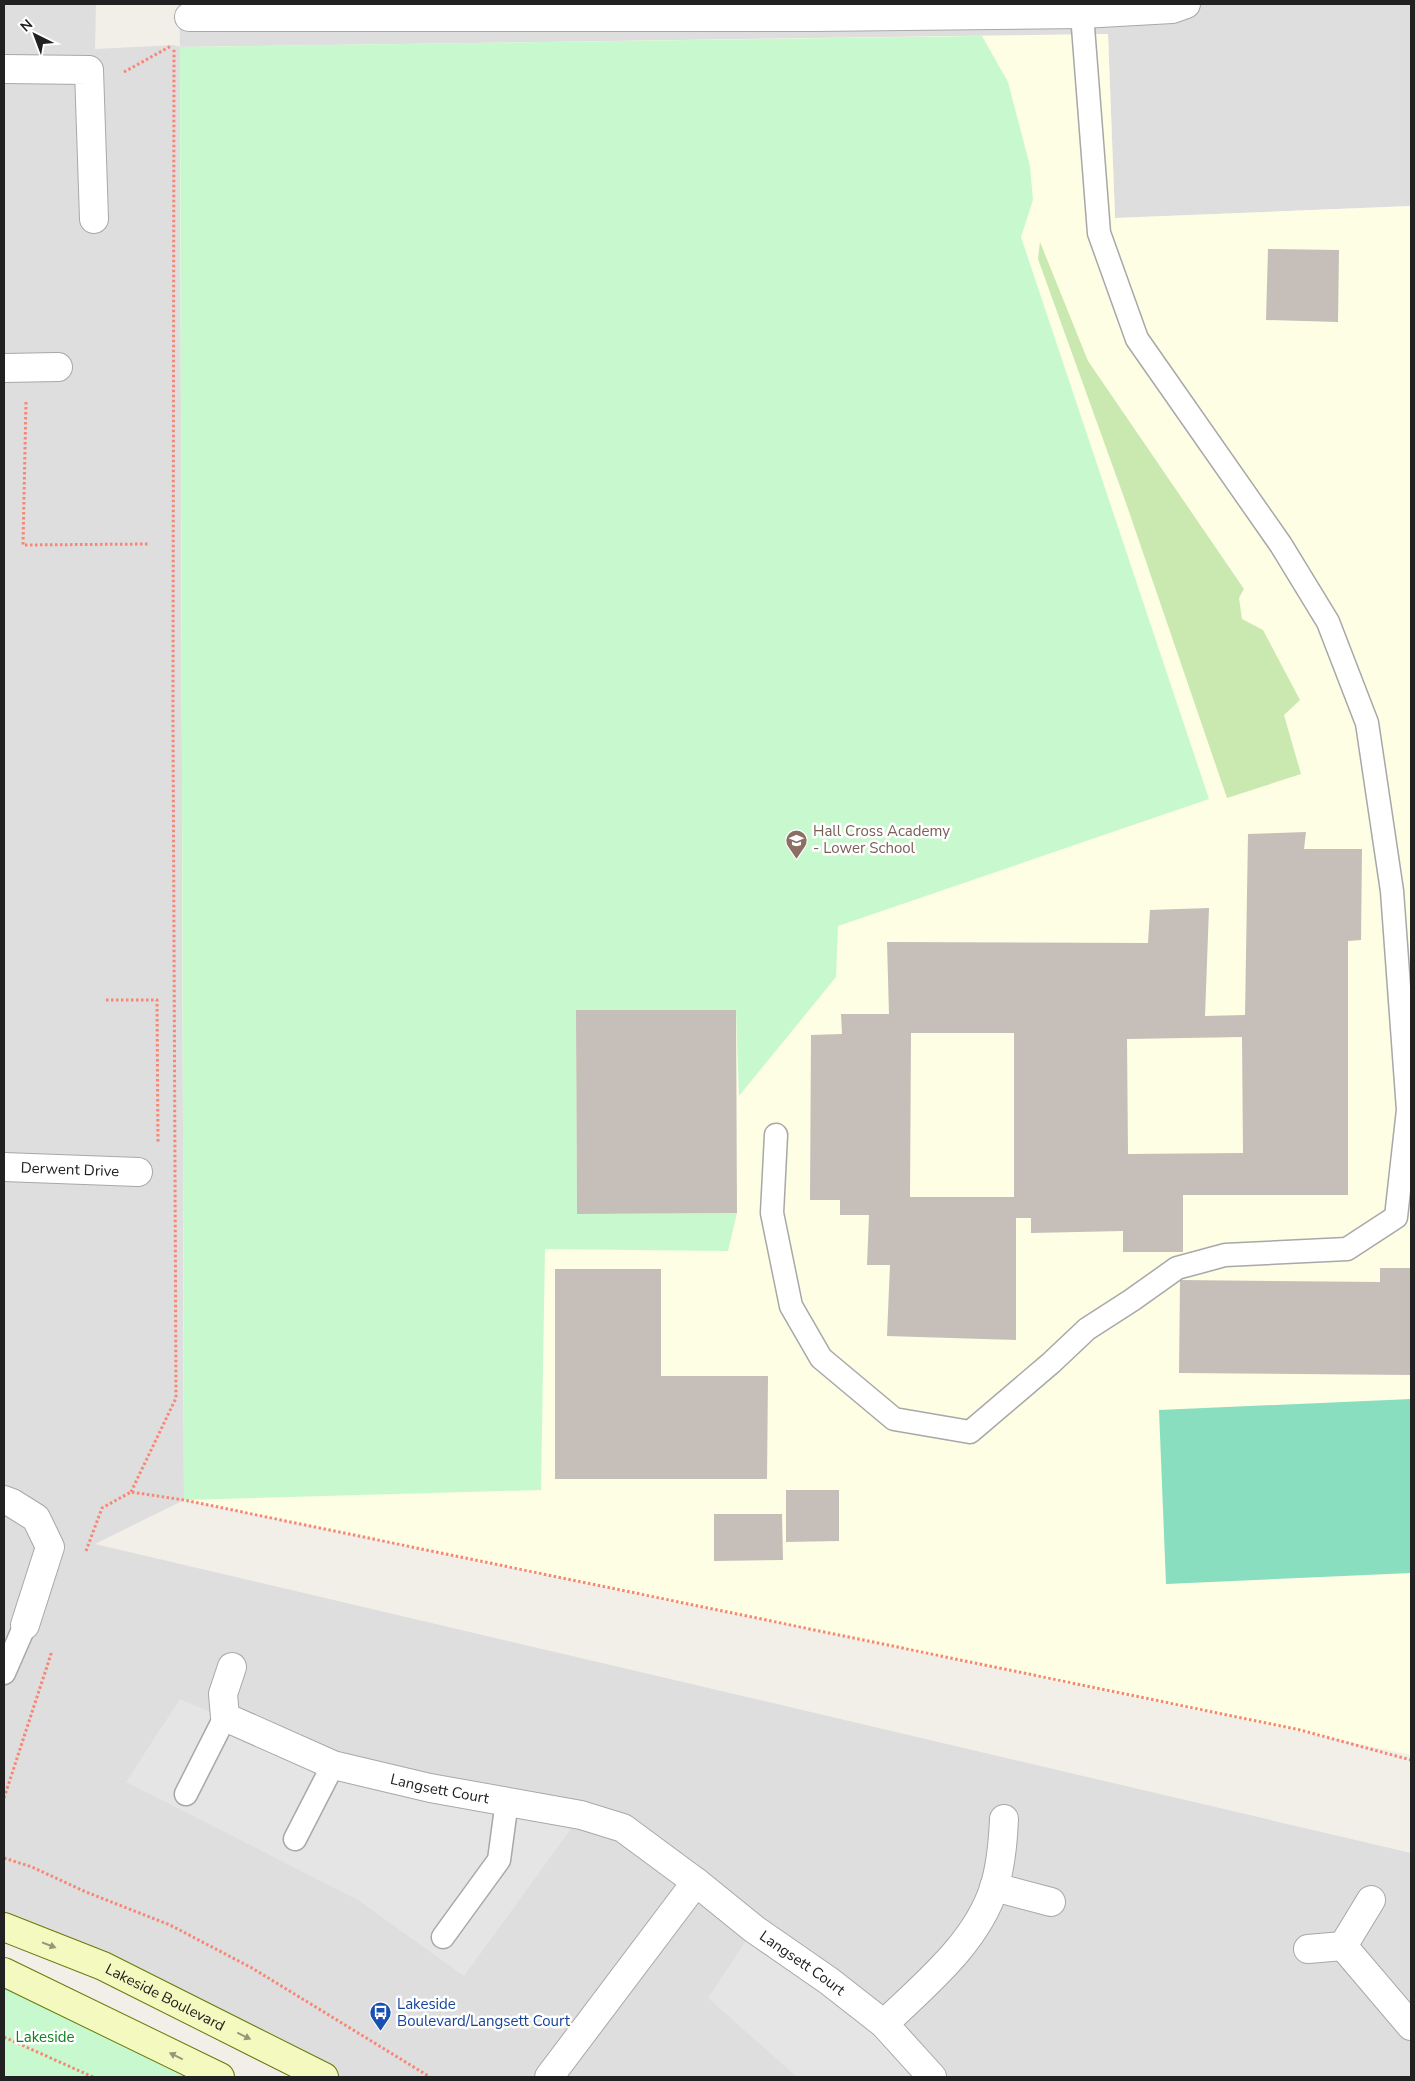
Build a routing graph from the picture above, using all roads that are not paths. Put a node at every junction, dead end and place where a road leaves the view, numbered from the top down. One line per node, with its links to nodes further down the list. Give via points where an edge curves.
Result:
1 (1186, 4): 4 (street, via 1172,9)
2 (359, 10): 3 (street); 5 (street)
3 (815, 10): 4 (street)
4 (1082, 14): 10 (lane, via 1099,233 1137,339 1286,552 1328,622 1367,723 1392,891 1408,1110 1396,1217 1347,1249 1225,1255 1177,1268 1087,1329 970,1432 894,1419 821,1358 791,1306 772,1214)
5 (189, 17)
6 (4, 69): 7 (street, via 89,70)
7 (94, 219)
8 (58, 367): 9 (street)
9 (16, 368)
10 (776, 1135)
11 (4, 1167): 12 (street, Derwent Drive)
12 (138, 1172)
13 (4, 1500): 14 (street, via 36,1518 50,1547)
14 (24, 1625): 16 (lane)
15 (232, 1667): 17 (street, via 223,1694)
16 (4, 1673)
17 (225, 1717): 18 (street, Langsett Court); 19 (lane)
18 (333, 1765): 20 (street, Langsett Court); 22 (lane)
19 (186, 1794)
20 (507, 1802): 23 (street, Langsett Court, via 581,1815 623,1828); 28 (lane, via 500,1860)
21 (1004, 1819): 24 (street)
22 (295, 1839)
23 (696, 1882): 32 (street, Langsett Court, via 754,1929); 36 (street)
24 (994, 1888): 26 (street); 32 (street, via 984,1911 954,1957)
25 (1371, 1900): 29 (street)
26 (1051, 1902)
27 (4, 1927): 35 (street, Lakeside Boulevard, one-way to 35, via 103,1966)
28 (443, 1936)
29 (1343, 1946): 30 (street); 33 (street)
30 (1308, 1949)
31 (4, 1972): 34 (street, one-way to 31)
32 (884, 2024): 37 (street, Langsett Court)
33 (1411, 2026)
34 (220, 2077)
35 (324, 2077)
36 (549, 2077)
37 (932, 2077)

